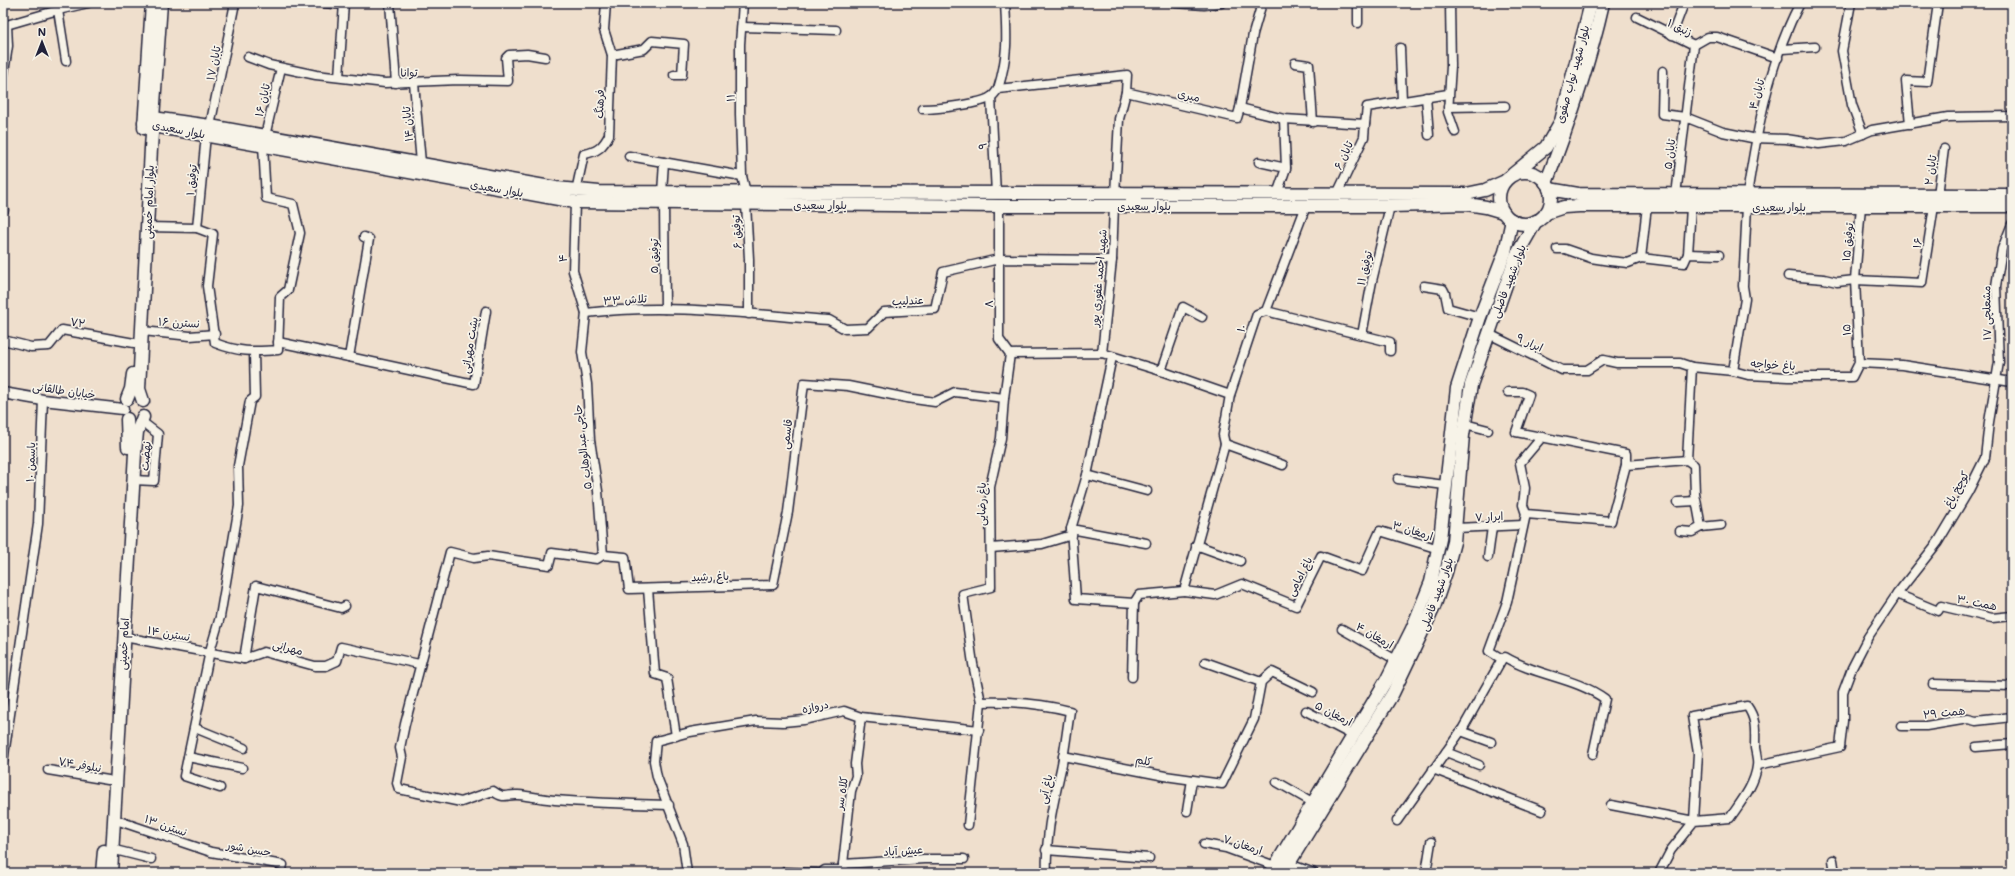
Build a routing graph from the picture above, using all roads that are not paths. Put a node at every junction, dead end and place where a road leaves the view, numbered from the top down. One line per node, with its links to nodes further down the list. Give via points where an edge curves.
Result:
1 (88, 3): 22 (street)
2 (152, 3): 60 (main road, بلوار امام خمینی)
3 (161, 3): 49 (main road, بلوار امام خمینی)
4 (235, 3): 65 (street, تابان ۱۷)
5 (324, 3): 21 (street)
6 (390, 3): 44 (street)
7 (606, 3): 33 (street, فرهنگ, via 604,30)
8 (743, 3): 26 (street, ۱۱)
9 (1005, 3): 46 (street, via 1006,63)
10 (1175, 3): 11 (street)
11 (1221, 3)
12 (1262, 3): 55 (street, via 1253,34)
13 (1358, 3): 24 (street)
14 (1450, 3): 48 (street, via 1451,59)
15 (1591, 3): 79 (main road, بلوار شهید نواب صفوی, via 1561,121 1546,147)
16 (1603, 3): 82 (main road, بلوار شهید نواب صفوی, via 1585,75)
17 (1684, 3): 28 (street)
18 (1800, 3): 32 (street, تابان ۴)
19 (1851, 3): 67 (street, via 1842,51 1852,105)
20 (1938, 3): 63 (street, via 1926,82 1906,81)
21 (344, 4): 42 (street)
22 (58, 10): 25 (street); 37 (street)
23 (1637, 17): 28 (street, زنبق ۱)
24 (1358, 23)
25 (5, 26): 43 (street, via 8,46)
26 (742, 27): 27 (street); 80 (street, ۱۱)
27 (836, 30)
28 (1672, 35): 29 (street, زنبق ۱)
29 (1694, 45): 36 (street, via 1708,38 1717,37); 58 (street, تابان ۵)
30 (1815, 47): 32 (street)
31 (1400, 48): 52 (street)
32 (1782, 48): 36 (street, تابان ۴)
33 (612, 55): 41 (street, via 644,49 652,41 684,44 682,75); 87 (street, فرهنگ, via 609,135 599,149 584,154)
34 (248, 57): 39 (street, توانا)
35 (545, 57): 45 (street, توانا, via 509,55 506,58 508,81 459,80)
36 (1778, 58): 69 (street, تابان ۴)
37 (66, 61)
38 (1295, 63): 61 (street, via 1309,65)
39 (281, 68): 42 (street, توانا); 70 (street, تابان ۱۶)
40 (1663, 71): 58 (street, via 1662,114)
41 (674, 75)
42 (339, 77): 44 (street, توانا)
43 (3, 79)
44 (396, 83): 45 (street, توانا)
45 (414, 83): 76 (street, تابان ۱۴)
46 (998, 89): 47 (street, via 1127,75); 50 (street)
47 (1126, 92): 55 (street, میری, via 1237,118); 91 (street, شهید احمد غفوری پور, via 1119,118)
48 (1448, 94): 51 (street); 54 (street)
49 (154, 96): 60 (main road, بلوار امام خمینی); 64 (main road)
50 (991, 97): 56 (street, via 938,109); 90 (street, ۹)
51 (1426, 97): 52 (street); 68 (street)
52 (1402, 101): 62 (street, via 1367,107)
53 (1505, 106): 54 (street)
54 (1448, 107): 66 (street)
55 (1240, 108): 59 (street)
56 (923, 109)
57 (2012, 116): 63 (street, via 1969,116)
58 (1685, 117): 69 (street, via 1724,132); 85 (street, تابان ۵)
59 (1284, 118): 61 (street); 78 (street)
60 (150, 122): 64 (main road, بلوار سعیدی); 71 (main road, بلوار امام خمینی); 131 (main road, بلوار امام خمینی)
61 (1313, 122): 62 (street)
62 (1365, 124): 84 (street, تابان ۶, via 1364,137)
63 (1910, 124): 67 (street, via 1872,130)
64 (174, 125): 65 (main road, بلوار سعیدی); 71 (main road, via 156,139)
65 (208, 130): 70 (main road, بلوار سعیدی); 107 (street, توفیق ۱)
66 (1455, 132)
67 (1863, 134): 69 (street, via 1846,141 1820,144)
68 (1429, 135)
69 (1756, 138): 94 (street, تابان ۴)
70 (264, 141): 77 (main road, بلوار سعیدی); 132 (street, تابان ۱۶, via 266,198 293,204 300,233 288,290 280,297)
71 (151, 148): 106 (main road, بلوار امام خمینی)
72 (1944, 149): 93 (street, تابان ۲)
73 (629, 156): 74 (street)
74 (664, 162): 80 (street); 88 (street, توفیق ۵)
75 (1259, 162): 78 (street)
76 (421, 163): 77 (main road, بلوار سعیدی); 87 (main road, بلوار سعیدی)
77 (393, 164): 87 (main road, بلوار سعیدی)
78 (1286, 168): 83 (street)
79 (1513, 174): 81 (main road); 82 (main road, via 1531,172 1542,178)
80 (742, 176): 89 (street, ۱۱)
81 (1503, 182): 84 (main road, بلوار سعیدی, via 1485,190 1466,194); 101 (main road, via 1499,194)
82 (1548, 186): 85 (main road, بلوار سعیدی, via 1578,194); 102 (main road, via 1551,201)
83 (1277, 194): 84 (main road, بلوار سعیدی); 91 (main road, بلوار سعیدی)
84 (1337, 194)
85 (1676, 195): 94 (main road, بلوار سعیدی)
86 (2012, 195): 93 (main road, بلوار سعیدی)
87 (576, 196): 88 (main road, بلوار سعیدی); 121 (street, ۴, via 573,271)
88 (663, 198): 89 (main road, بلوار سعیدی); 118 (street, توفیق ۵)
89 (746, 199): 90 (main road, بلوار سعیدی); 122 (street, توفیق ۶)
90 (998, 200): 91 (main road, بلوار سعیدی); 113 (street, ۸)
91 (1115, 200): 95 (main road, بلوار سعیدی); 114 (street, شهید احمد غفوری پور)
92 (1890, 200): 93 (main road, بلوار سعیدی); 94 (main road, بلوار سعیدی); 98 (main road, بلوار سعیدی)
93 (1936, 200): 99 (main road, بلوار سعیدی); 116 (street, ۱۶, via 1922,283)
94 (1747, 201): 98 (main road, بلوار سعیدی); 100 (main road, بلوار سعیدی); 143 (street, تابان ۴, via 1743,286 1745,299)
95 (1306, 206): 96 (main road, بلوار سعیدی); 120 (street, ۱۰)
96 (1390, 206): 101 (main road, بلوار سعیدی, via 1467,204 1486,206); 129 (street, توفیق ۱۱)
97 (1647, 206): 100 (main road, بلوار سعیدی); 102 (main road, بلوار سعیدی, via 1564,207); 112 (street)
98 (1861, 206): 116 (street, توفیق ۱۵)
99 (2012, 206)
100 (1691, 207): 110 (street)
101 (1503, 212): 103 (main road)
102 (1546, 213): 104 (main road)
103 (1512, 220): 104 (main road, via 1524,224); 124 (main road, بلوار شهید فاضلی, via 1505,252)
104 (1536, 221): 128 (main road, بلوار شهید فاضلی, via 1516,256)
105 (2012, 224): 145 (street, مشعلچی ۱۷, via 2002,249 1996,286 1999,362)
106 (148, 227): 107 (street); 126 (main road, بلوار امام خمینی)
107 (197, 228): 127 (street, via 213,234 207,286)
108 (364, 237): 137 (street, via 369,239)
109 (1557, 249): 112 (street, via 1610,262 1628,262)
110 (1688, 254): 111 (street); 112 (street, via 1684,262)
111 (1718, 255)
112 (1641, 258)
113 (999, 260): 114 (street); 125 (street, عندلیب, via 943,272 935,309 884,312 868,328 845,329); 136 (street, ۸, via 999,339)
114 (1112, 260): 135 (street, شهید احمد غفوری پور)
115 (1788, 276): 116 (street, via 1837,282)
116 (1855, 280): 139 (street, ۱۵)
117 (1424, 286): 124 (street, via 1443,289 1448,308)
118 (665, 309): 121 (street, تلاش ۳۳, via 622,309); 122 (street, تلاش ۳۳)
119 (486, 311): 137 (street, پشت مهرانی, via 474,384)
120 (1266, 311): 129 (street); 149 (street, ۱۰, via 1257,314)
121 (586, 313): 181 (street, حاجی عبدالوهاب ۵, via 582,352)
122 (749, 314): 125 (street, تلاش ۳۳)
123 (1202, 317): 142 (street, via 1183,307)
124 (1480, 317): 165 (main road, بلوار شهید فاضلی, via 1457,388)
125 (829, 320)
126 (143, 331): 127 (street, نسترن ۱۶, via 190,336); 152 (main road, بلوار امام خمینی, via 139,389)
127 (215, 334): 134 (street, via 215,343 232,350)
128 (1489, 334): 141 (street, ابرار ۹); 155 (main road, بلوار شهید فاضلی, via 1471,385)
129 (1362, 335): 133 (street, via 1390,342)
130 (3, 340): 131 (street, ۷۲, via 31,347 49,346 62,330)
131 (134, 342): 153 (main road, بلوار امام خمینی, via 131,389)
132 (278, 342): 134 (street, via 278,350); 137 (street)
133 (1390, 351)
134 (254, 352): 196 (street, via 254,397 250,401 238,466 239,506 220,617)
135 (1102, 353): 136 (street); 138 (street)
136 (1010, 354): 150 (street)
137 (349, 357)
138 (1112, 357): 142 (street); 162 (street)
139 (1859, 363): 144 (street, ۱۵); 145 (street, via 1902,365)
140 (1692, 367): 141 (street, باغ خواجه, via 1680,363 1617,363 1603,360 1587,370); 143 (street, باغ خواجه); 159 (street)
141 (1562, 370)
142 (1161, 371): 149 (street)
143 (1734, 371): 144 (street, باغ خواجه, via 1748,375)
144 (1852, 377)
145 (1997, 379): 146 (street); 190 (street, کوچخ باغ, via 1985,458 1938,542)
146 (2012, 382)
147 (1508, 392): 157 (street, via 1529,395 1516,432)
148 (3, 393): 151 (street, خیابان طالقانی)
149 (1230, 395): 158 (street, via 1223,435)
150 (1004, 398): 179 (street, باغ رضایی, via 1001,438 990,487); 187 (street, قاسمی, via 955,392 935,402 848,386 804,383 788,512)
151 (43, 400): 153 (street, خیابان طالقانی); 225 (street, یاسمن ۱۰, via 38,524)
152 (143, 401): 153 (main road, via 133,397); 154 (main road, بلوار امام خمینی, via 145,412)
153 (126, 409): 154 (main road, via 138,420); 231 (main road, امام خمینی, via 128,459)
154 (142, 419): 164 (main road, امام خمینی, via 137,432); 164 (street, نهضت, via 158,434 154,481)
155 (1465, 424): 156 (street); 174 (main road, بلوار شهید فاضلی)
156 (1488, 430)
157 (1542, 437): 161 (street, via 1626,454); 169 (street, via 1520,463 1525,488 1523,505)
158 (1225, 444): 160 (street); 178 (street)
159 (1687, 460): 161 (street); 167 (street, via 1694,465)
160 (1283, 465)
161 (1626, 465): 169 (street, via 1612,521)
162 (1086, 475): 166 (street); 176 (street)
163 (1398, 479): 165 (street)
164 (134, 480): 195 (main road, امام خمینی)
165 (1445, 485): 180 (main road, بلوار شهید فاضلی)
166 (1147, 491)
167 (1696, 501): 168 (street); 173 (street)
168 (1678, 502)
169 (1526, 514): 170 (street)
170 (1523, 525): 172 (street, ابرار ۷); 198 (street, via 1507,602 1489,651)
171 (1721, 525): 173 (street)
172 (1492, 527): 174 (street, ابرار ۷); 183 (street)
173 (1701, 527): 175 (street, via 1692,532)
174 (1456, 528): 186 (main road, بلوار شهید فاضلی)
175 (1680, 531)
176 (1072, 532): 177 (street); 179 (street, via 1042,544); 191 (street, via 1076,600)
177 (1146, 543)
178 (1196, 545): 184 (street); 189 (street)
179 (991, 548): 207 (street, باغ رضایی, via 991,587 963,594)
180 (1439, 549): 182 (street, ارمغان ۳, via 1380,532 1362,571); 185 (main road, بلوار شهید فاضلی)
181 (603, 555): 188 (street, باغ رشید, via 625,557 630,589); 201 (street, via 597,559 552,553 549,565 488,556 474,558 450,552)
182 (1321, 556): 189 (street, باغ امامی, via 1296,606 1242,584 1215,595)
183 (1488, 557)
184 (1240, 561)
185 (1434, 569): 186 (main road); 199 (main road, بلوار شهید فاضلی, via 1421,608)
186 (1446, 572): 255 (main road, بلوار شهید فاضلی, via 1416,647 1393,693)
187 (773, 585): 188 (street, باغ رشید)
188 (648, 589): 216 (street, via 656,674 667,678)
189 (1184, 591): 191 (street, via 1139,595)
190 (1897, 594): 193 (street, همت ۳۰, via 1938,611 1941,606 1992,618); 227 (street, کوچخ باغ, via 1868,636 1845,686 1840,747)
191 (1134, 603): 202 (street)
192 (345, 606): 197 (street, via 341,608 256,586)
193 (2012, 616)
194 (1342, 629): 199 (street, ارمغان ۴)
195 (124, 636): 196 (street, نسترن ۱۴); 240 (main road, امام خمینی)
196 (210, 651): 197 (street); 212 (street)
197 (244, 659): 201 (street, مهرانی, via 264,652 315,666 326,666 338,661 341,647)
198 (1502, 659): 214 (street); 222 (street, via 1505,657 1531,670 1571,681 1605,699)
199 (1396, 660): 215 (main road, بلوار شهید فاضلی)
200 (1205, 662): 203 (street)
201 (419, 664): 236 (street, via 400,748 402,757 397,783 399,789 461,802 493,791 500,796 509,797 517,795 614,804)
202 (1132, 677)
203 (1261, 682): 206 (street, via 1272,672); 232 (street, کلم, via 1254,719 1222,784)
204 (1933, 684): 205 (street)
205 (2012, 686)
206 (1313, 692)
207 (981, 702): 213 (street); 223 (street, باغ آبی, via 1045,704 1070,711)
208 (1306, 711): 215 (street, ارمغان ۵)
209 (861, 717): 213 (street, دروازه); 216 (street, دروازه, via 844,711 804,720 756,721 722,726); 254 (street, کلاه سر)
210 (2012, 718): 211 (street, همت ۲۹, via 1976,721 1968,719 1926,726)
211 (1901, 726)
212 (195, 728): 219 (street); 224 (street)
213 (979, 730): 243 (street)
214 (1462, 731): 217 (street); 221 (street)
215 (1352, 735): 235 (main road, بلوار شهید فاضلی)
216 (676, 736): 236 (street, دروازه, via 656,741 657,777)
217 (1491, 742)
218 (2012, 744): 220 (street)
219 (244, 748)
220 (1976, 748)
221 (1446, 752): 226 (street); 229 (street)
222 (1593, 754)
223 (1063, 756): 232 (street, کلم); 247 (street, باغ آبی, via 1051,809)
224 (188, 757): 228 (street); 234 (street, via 184,776)
225 (3, 762)
226 (1479, 765)
227 (1758, 765): 241 (street, via 1747,794 1730,818); 241 (street, via 1756,731 1753,716 1747,706 1692,716 1698,753)
228 (242, 768)
229 (1433, 769): 239 (street); 242 (street)
230 (48, 770): 231 (street, نیلوفر ۷۴)
231 (108, 780): 257 (main road, امام خمینی)
232 (1192, 780): 238 (street)
233 (1277, 782): 235 (street)
234 (220, 788)
235 (1312, 802): 255 (main road, بلوار شهید فاضلی)
236 (669, 805): 259 (street, via 683,844)
237 (1611, 805): 241 (street)
238 (1186, 811)
239 (1542, 811)
240 (113, 819): 246 (main road, امام خمینی); 248 (street, نسترن ۱۳)
241 (1694, 821): 265 (street, via 1671,850)
242 (1397, 822)
243 (968, 825)
244 (1431, 842): 264 (street)
245 (1204, 844): 255 (street, ارمغان ۷, via 1226,848)
246 (111, 849): 250 (street); 258 (main road, امام خمینی)
247 (1046, 850): 249 (street); 262 (street, باغ آبی)
248 (212, 852): 253 (street, حسن شور)
249 (1149, 858)
250 (151, 859)
251 (964, 859): 254 (street, عیش آباد, via 924,859)
252 (1833, 860): 266 (street)
253 (283, 865)
254 (844, 869): 261 (street, عیش آباد, via 825,870)
255 (1279, 869): 263 (street, ارمغان ۷)
256 (785, 872): 260 (street)
257 (102, 873)
258 (111, 873)
259 (687, 873)
260 (817, 873)
261 (821, 873)
262 (1047, 873)
263 (1314, 873)
264 (1426, 873)
265 (1659, 873)
266 (1835, 873)

